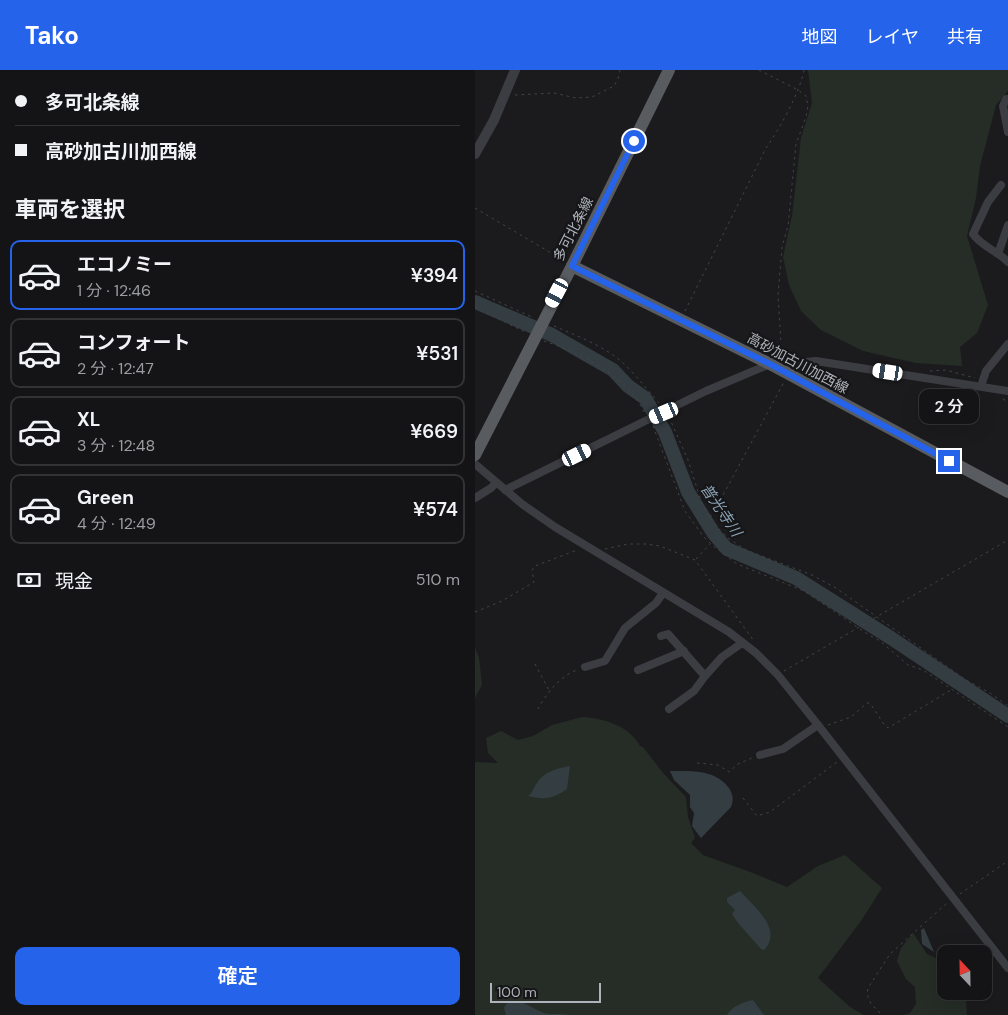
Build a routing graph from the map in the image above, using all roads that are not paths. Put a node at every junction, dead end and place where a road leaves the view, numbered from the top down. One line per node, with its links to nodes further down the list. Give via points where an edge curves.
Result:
1 (515, 70): 5 (street, via 494,120)
2 (669, 70): 10 (main road, 多可北条線)
3 (1008, 99): 4 (street, via 1003,106)
4 (1008, 132)
5 (475, 154)
6 (1001, 184): 8 (street, via 988,202 973,234)
7 (1008, 225): 8 (street)
8 (998, 254): 9 (street)
9 (1008, 262)
10 (572, 266): 12 (main road, 高砂加古川加西線); 15 (main road, 多可北条線)
11 (1008, 344): 13 (street, via 986,371)
12 (781, 370): 13 (street, via 794,363 816,361 919,377); 18 (street, via 706,391); 19 (main road, 高砂加古川加西線)
13 (982, 382): 14 (street)
14 (1008, 391)
15 (475, 455)
16 (475, 464): 17 (street)
17 (496, 483): 18 (street); 20 (street)
18 (505, 490): 21 (street, via 555,527)
19 (1008, 492)
20 (475, 498)
21 (663, 593): 24 (street); 26 (street, via 625,628 605,661)
22 (661, 636): 25 (street, via 668,634)
23 (755, 642): 24 (street)
24 (744, 644): 28 (street, via 722,657); 30 (street, via 778,675)
25 (684, 651): 27 (street); 28 (street)
26 (585, 667)
27 (638, 670)
28 (705, 676): 29 (street, via 698,688)
29 (669, 709)
30 (820, 727): 31 (street, via 783,749); 32 (street)
31 (760, 755)
32 (1008, 968)

